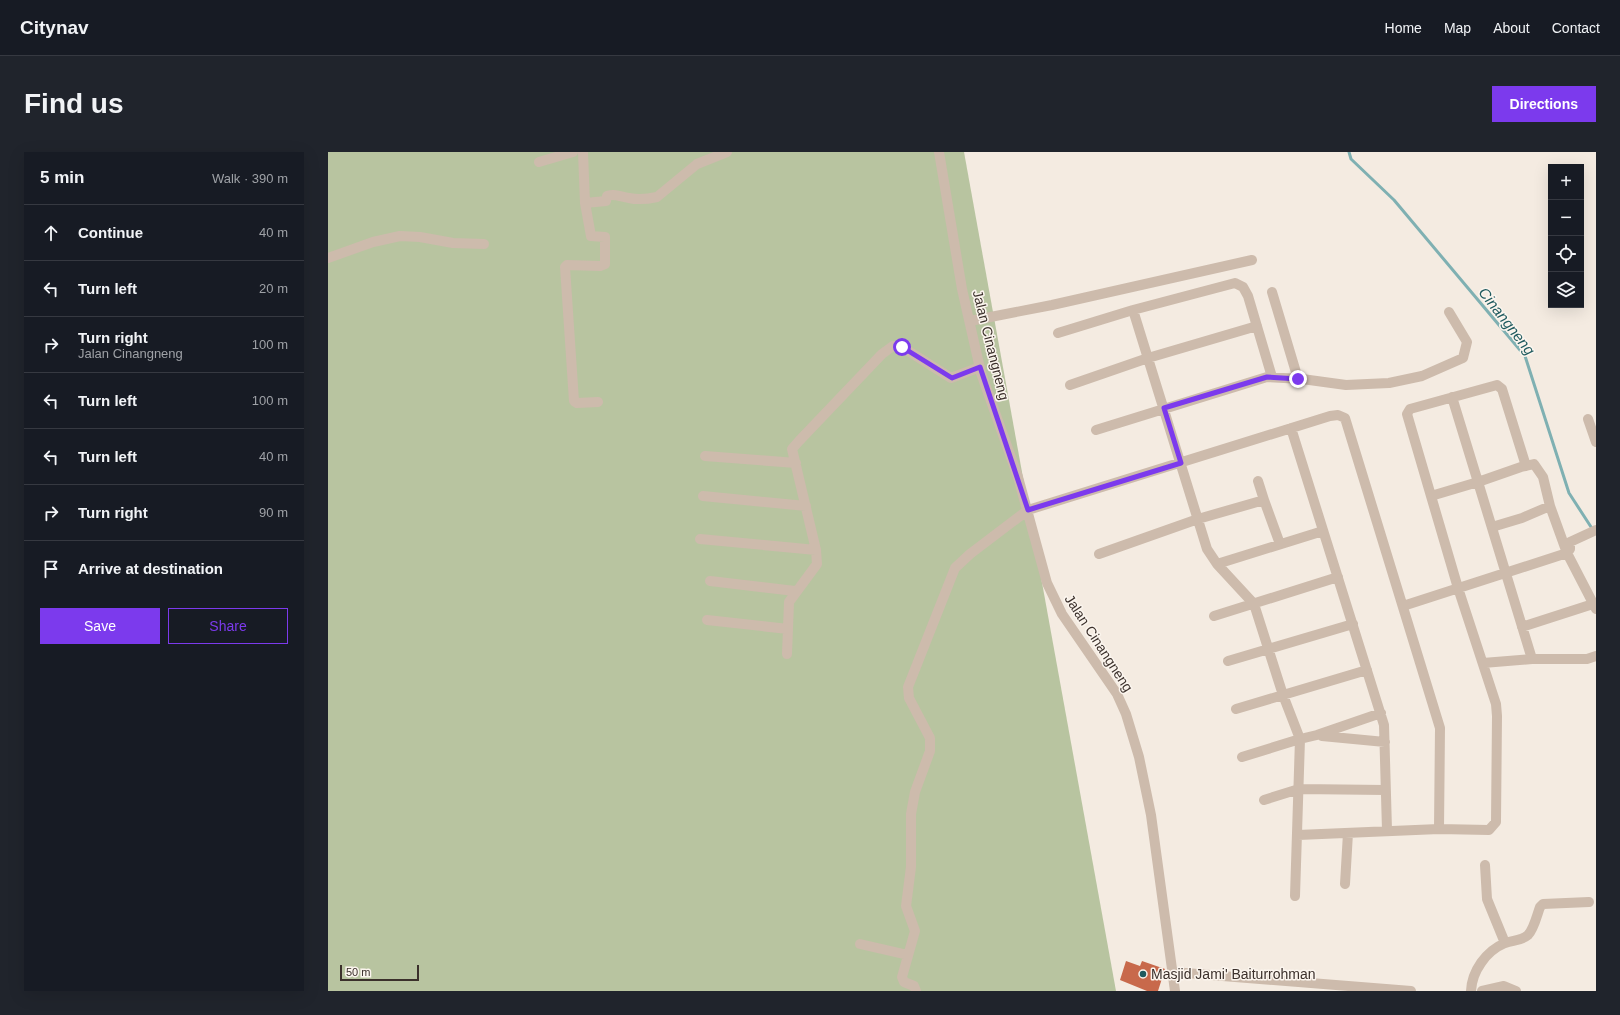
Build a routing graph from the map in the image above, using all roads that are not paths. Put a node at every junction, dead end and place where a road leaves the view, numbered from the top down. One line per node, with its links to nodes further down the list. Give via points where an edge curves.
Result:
1 (573, 152): 5 (street)
2 (584, 152): 6 (street)
3 (727, 152): 6 (street, via 697,164 657,197 650,199 611,195 607,196 606,202)
4 (939, 152): 13 (street, Jalan Cinangneng, via 962,289)
5 (539, 162)
6 (584, 203): 22 (street, via 591,236 606,239 606,260 605,264 600,266 565,267 568,324 574,401)
7 (484, 244): 8 (street, via 452,243 400,236 373,242)
8 (328, 258)
9 (1252, 260): 13 (street)
10 (1272, 292): 19 (street)
11 (1133, 310): 14 (street, via 1235,284 1243,287 1248,296); 15 (street); 16 (street)
12 (1449, 312): 19 (street, via 1467,342 1463,358 1455,362 1422,376 1389,383 1346,385)
13 (970, 321): 17 (street, Jalan Cinangneng)
14 (1257, 326): 16 (street); 18 (street)
15 (1058, 333)
16 (1148, 358): 20 (street); 23 (street)
17 (980, 367): 29 (street, via 952,378 902,347 893,346 882,354 798,441 792,449); 39 (street, Jalan Cinangneng)
18 (1272, 378): 19 (street); 23 (street, via 1267,377)
19 (1298, 379)
20 (1070, 385)
21 (1452, 396): 31 (street, via 1497,385 1502,389); 33 (street); 35 (street, via 1410,409 1407,414)
22 (598, 402)
23 (1164, 408): 26 (street); 30 (street)
24 (1588, 419): 27 (street)
25 (1291, 428): 30 (street); 43 (street); 56 (street, via 1330,416 1345,418)
26 (1096, 430)
27 (1596, 442)
28 (705, 456): 29 (street)
29 (796, 463): 37 (street)
30 (1181, 463): 39 (street); 40 (street)
31 (1526, 466): 33 (street); 38 (street, via 1534,464 1543,477)
32 (1258, 481): 36 (street)
33 (1478, 482): 35 (street); 41 (street)
34 (703, 496): 37 (street)
35 (1431, 496): 53 (street)
36 (1264, 500): 40 (street); 45 (street)
37 (806, 506): 46 (street)
38 (1550, 506): 41 (street); 47 (street)
39 (1028, 510): 90 (street, via 955,568 908,687 909,698 930,738 930,751 915,792 911,814 911,867 906,906 915,931); 91 (street, Jalan Cinangneng, via 1054,601 1075,635 1106,676 1126,714 1139,757 1151,815)
40 (1198, 519): 48 (street); 49 (street, via 1207,549)
41 (1492, 527): 50 (street)
42 (1596, 530): 47 (street, via 1570,542 1570,549)
43 (1323, 531): 45 (street); 51 (street)
44 (700, 539): 46 (street)
45 (1280, 544): 49 (street)
46 (816, 550): 54 (street, via 817,564)
47 (1567, 552): 50 (street); 57 (street)
48 (1099, 554)
49 (1217, 564): 55 (street)
50 (1505, 573): 53 (street); 61 (street)
51 (1338, 577): 55 (street); 60 (street)
52 (710, 581): 54 (street)
53 (1458, 588): 56 (street); 68 (street)
54 (795, 591): 62 (street, via 789,602)
55 (1254, 604): 58 (street); 63 (street)
56 (1403, 606): 80 (street, via 1440,728)
57 (1594, 606): 61 (street)
58 (1214, 616)
59 (706, 620): 62 (street)
60 (1353, 624): 63 (street); 69 (street)
61 (1522, 627): 66 (street)
62 (788, 628): 64 (street)
63 (1270, 650): 67 (street); 70 (street)
64 (787, 654)
65 (1596, 656): 66 (street, via 1587,659)
66 (1532, 659): 68 (street)
67 (1228, 661)
68 (1484, 663): 80 (street, via 1497,716 1496,822 1489,830)
69 (1368, 670): 70 (street); 72 (street)
70 (1283, 695): 71 (street); 74 (street)
71 (1236, 710)
72 (1381, 713): 73 (street); 75 (street)
73 (1317, 735): 74 (street); 75 (street)
74 (1300, 739): 76 (street); 77 (street)
75 (1385, 742): 78 (street)
76 (1242, 757)
77 (1298, 789): 78 (street); 79 (street); 83 (street)
78 (1385, 790): 81 (street)
79 (1264, 800)
80 (1440, 829): 81 (street)
81 (1387, 830): 82 (street)
82 (1348, 833): 83 (street); 85 (street)
83 (1298, 835): 86 (street)
84 (1485, 865): 88 (street, via 1487,899)
85 (1345, 884)
86 (1295, 896)
87 (1589, 902): 88 (street, via 1543,904 1530,934)
88 (1505, 943): 95 (street, via 1485,958 1477,968)
89 (860, 944): 90 (street)
90 (908, 955): 92 (street, via 902,977 904,982 914,986)
91 (1173, 972): 93 (street, Jalan Cinangneng); 94 (street)
92 (916, 991)
93 (1176, 991)
94 (1411, 991)
95 (1471, 991)
96 (1482, 991): 97 (street, via 1504,986)
97 (1516, 991)

